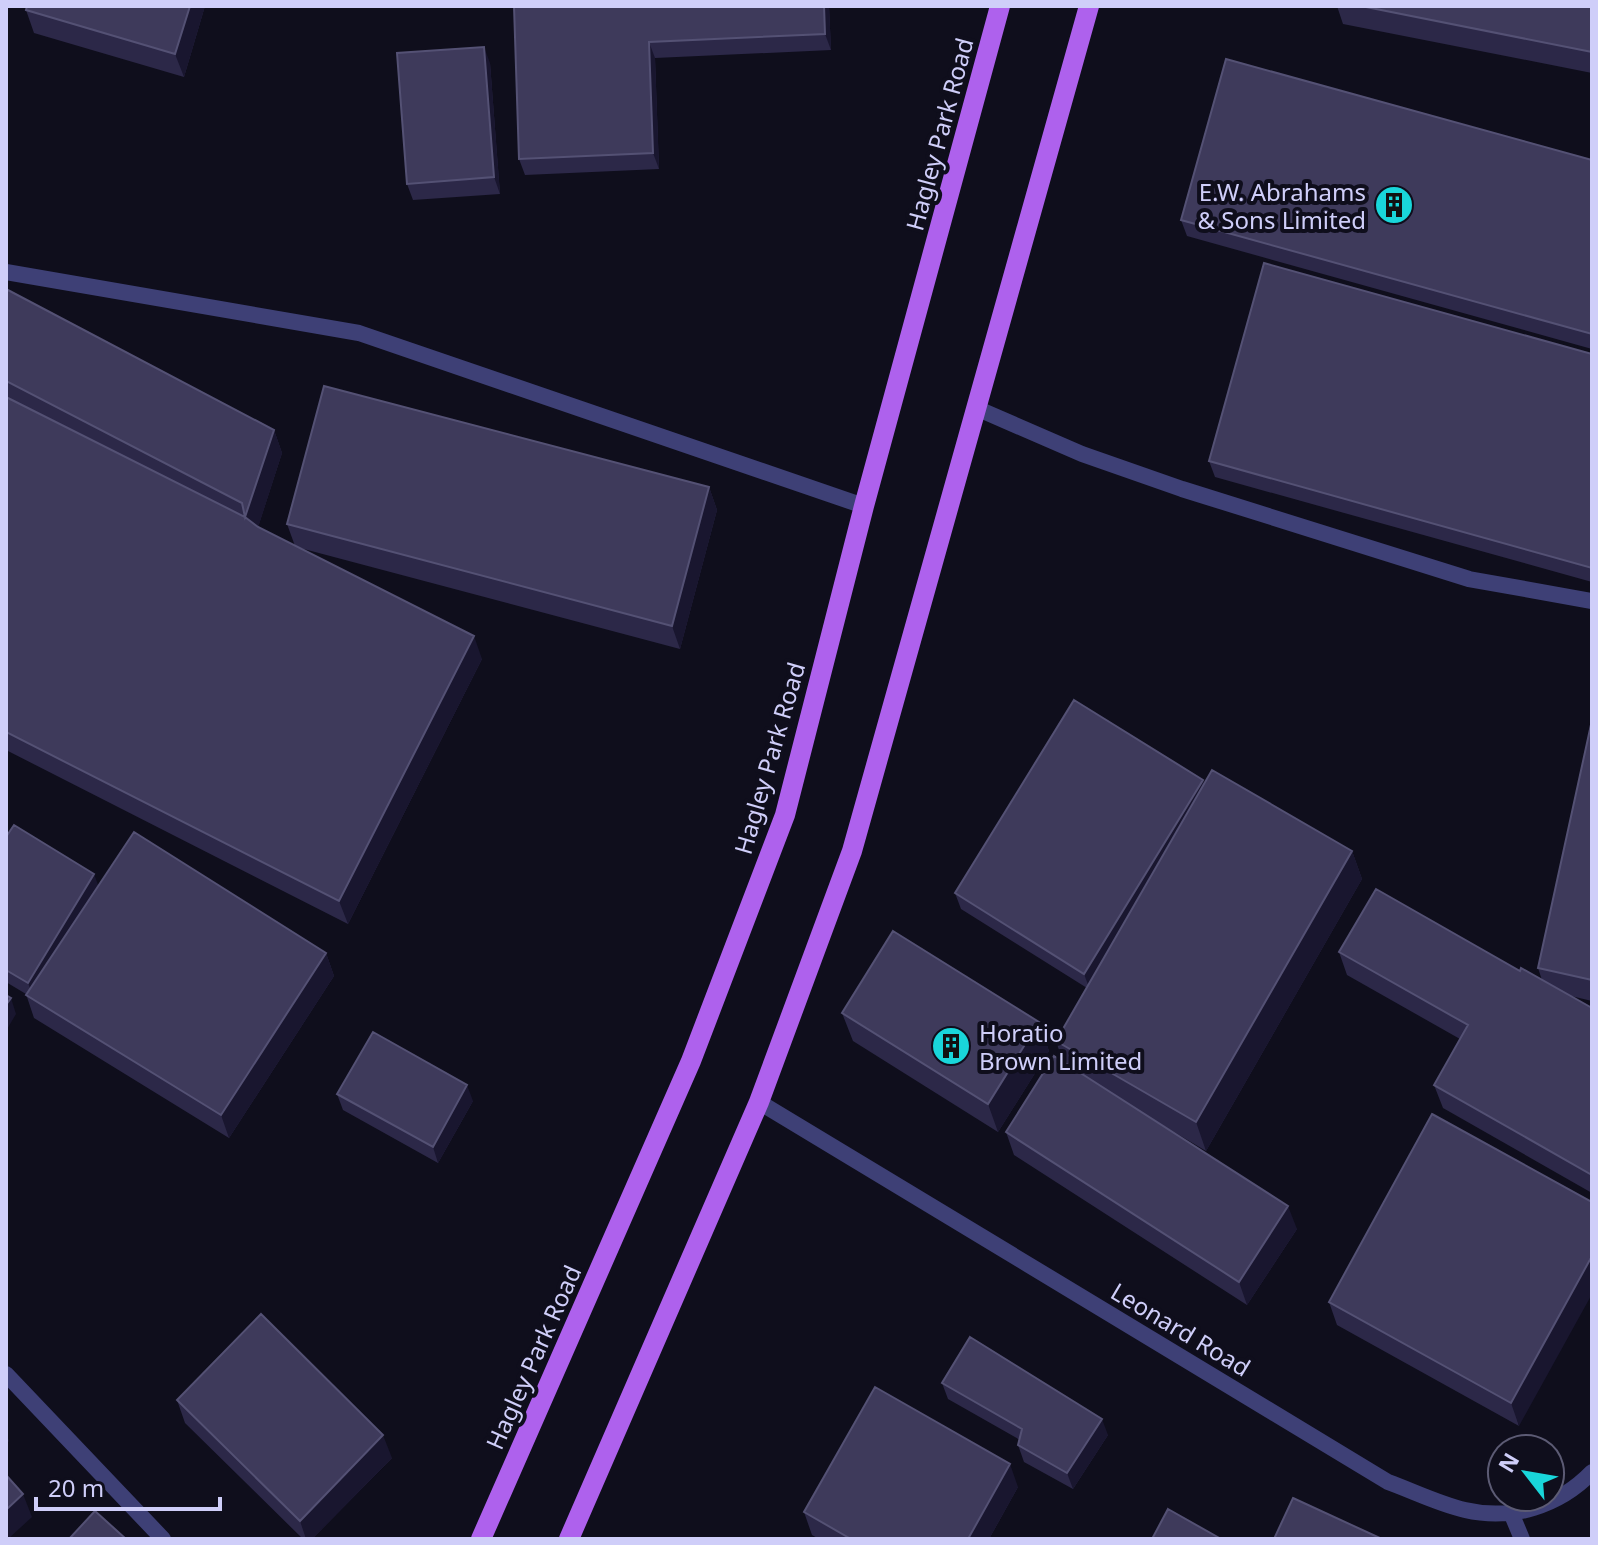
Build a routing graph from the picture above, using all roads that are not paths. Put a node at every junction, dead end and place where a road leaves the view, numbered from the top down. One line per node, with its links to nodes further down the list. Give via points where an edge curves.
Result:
1 (1000, 6): 5 (main road, Hagley Park Road)
2 (1089, 6): 4 (main road)
3 (6, 272): 5 (street, via 359,333)
4 (976, 408): 6 (street, via 1082,454 1182,489 1454,574); 7 (main road, via 852,851)
5 (864, 506): 12 (main road, Hagley Park Road, via 785,815 691,1061)
6 (1592, 601)
7 (759, 1102): 10 (street, Leonard Road, via 1388,1482 1466,1511); 13 (main road)
8 (6, 1374): 11 (street)
9 (1592, 1472): 10 (street, Leonard Road, via 1552,1502)
10 (1512, 1515): 14 (street)
11 (163, 1539)
12 (481, 1539)
13 (569, 1539)
14 (1522, 1539)

